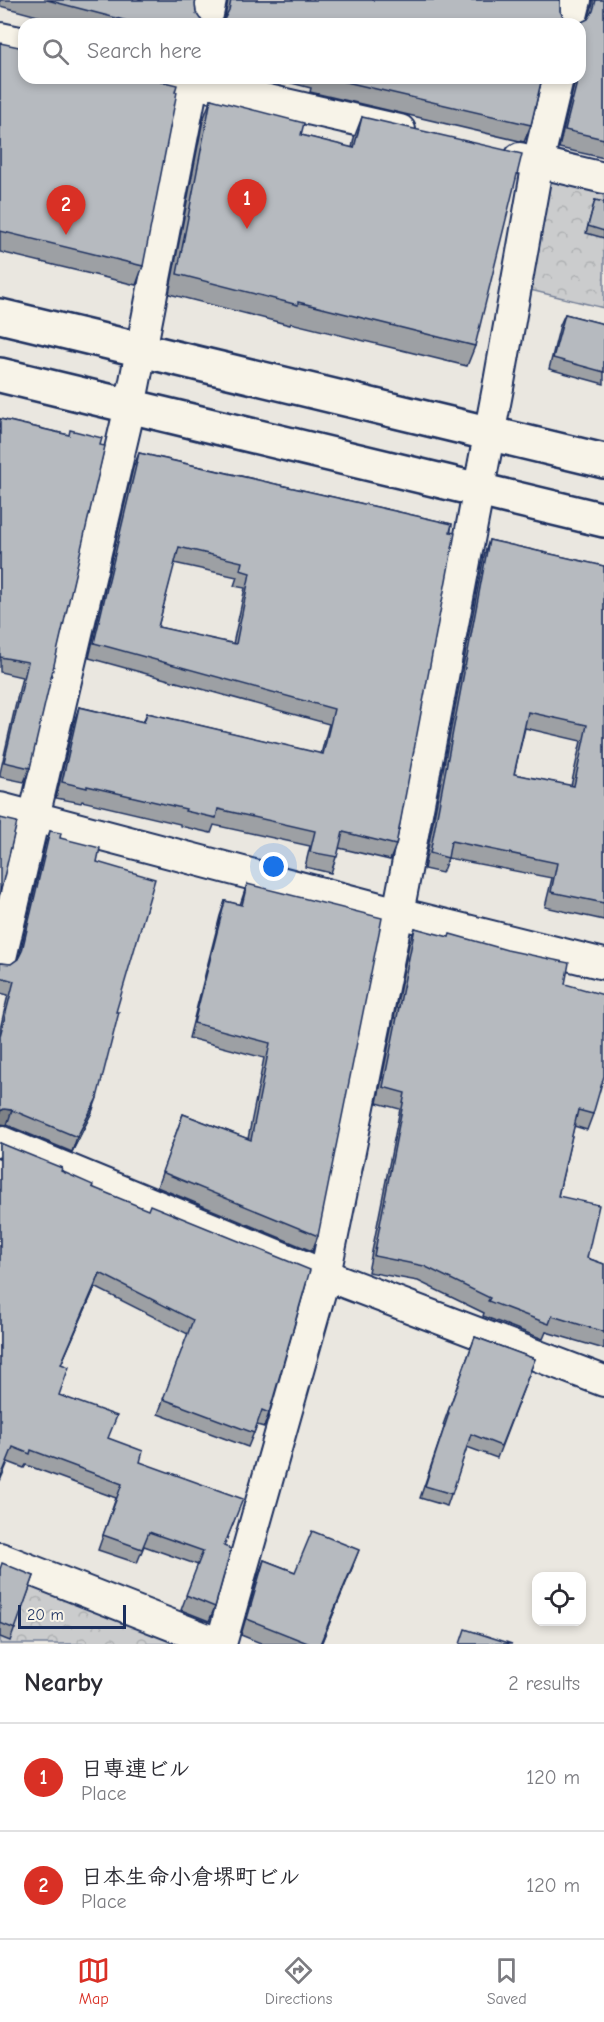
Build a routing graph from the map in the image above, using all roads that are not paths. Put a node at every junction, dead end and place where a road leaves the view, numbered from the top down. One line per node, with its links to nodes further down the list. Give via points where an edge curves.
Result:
1 (211, 0): 3 (street)
2 (576, 0): 4 (street)
3 (207, 18)
4 (572, 18)
5 (0, 38): 6 (street)
6 (18, 42)
7 (186, 84): 15 (street)
8 (204, 84): 10 (street)
9 (557, 84): 12 (street)
10 (423, 136)
11 (492, 152): 12 (street)
12 (538, 162): 13 (street); 18 (street)
13 (604, 178)
14 (0, 316): 15 (street)
15 (142, 350): 17 (street); 18 (street)
16 (0, 375): 17 (street)
17 (130, 407): 20 (street); 23 (street)
18 (489, 433): 19 (street); 20 (street)
19 (604, 461)
20 (479, 489): 21 (street); 24 (street)
21 (604, 520)
22 (0, 808): 23 (street)
23 (34, 817): 24 (street); 25 (street)
24 (398, 913): 26 (street); 28 (street)
25 (0, 962)
26 (604, 964)
27 (0, 1141): 28 (street)
28 (325, 1275): 29 (street); 31 (street)
29 (604, 1381)
30 (0, 1557): 31 (street)
31 (221, 1644)

